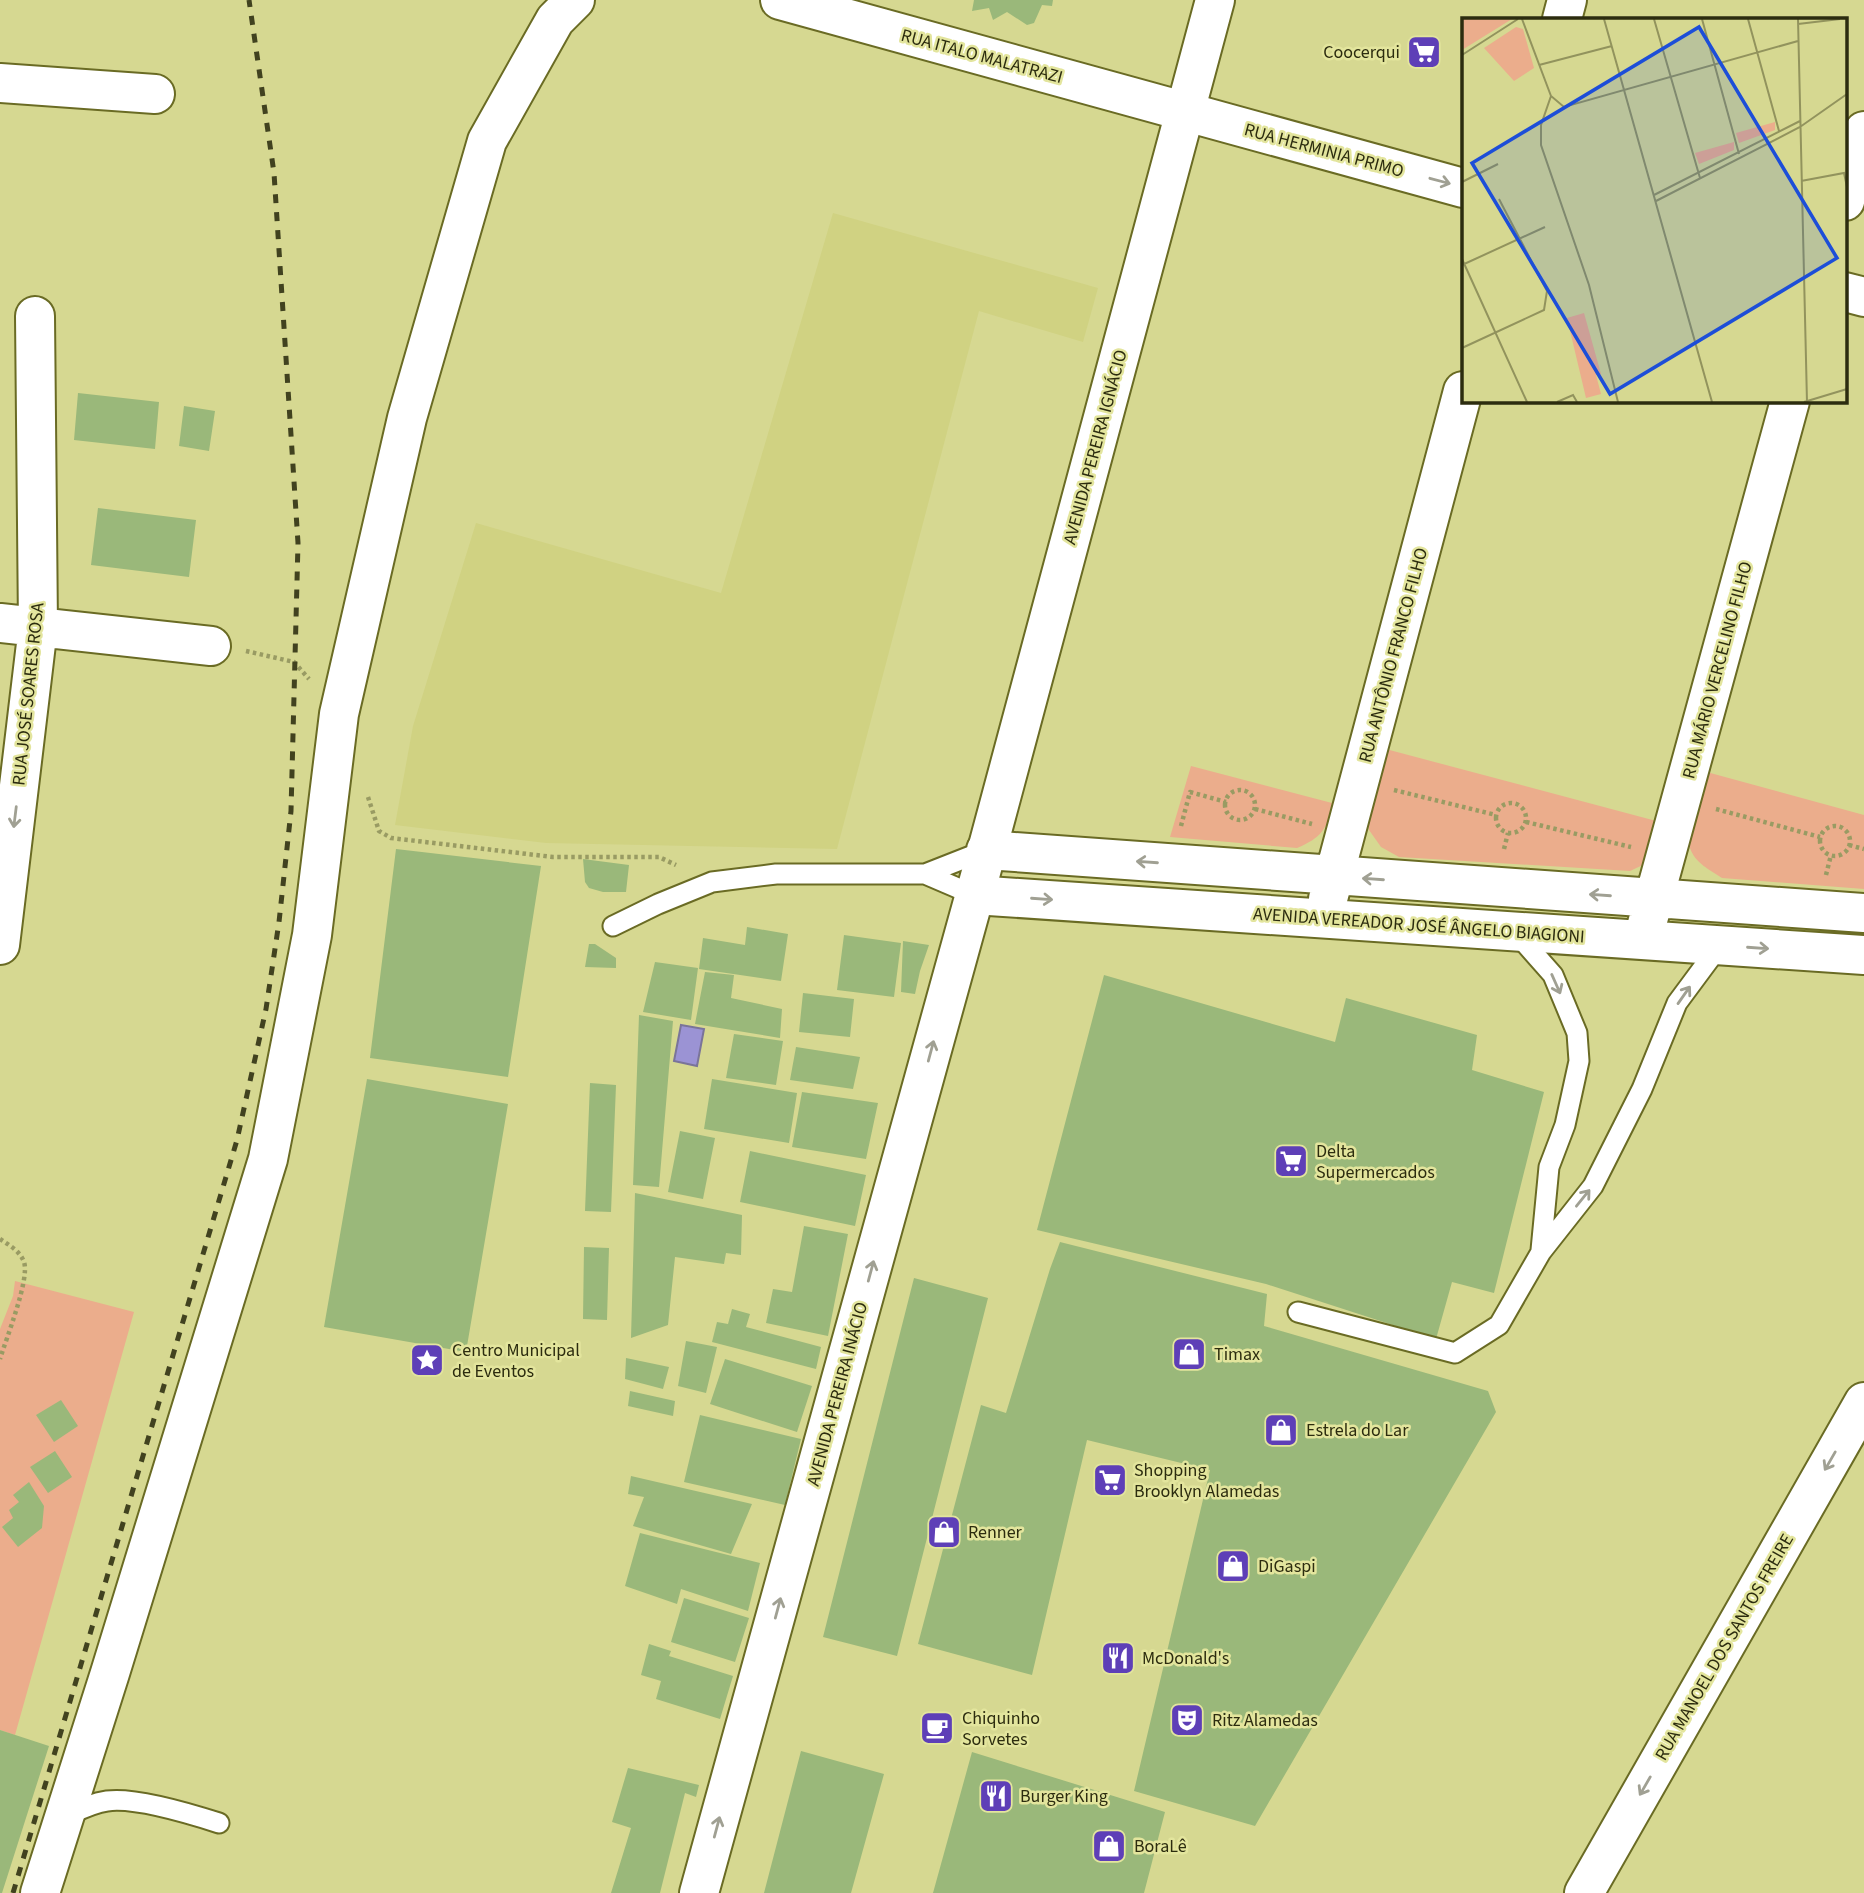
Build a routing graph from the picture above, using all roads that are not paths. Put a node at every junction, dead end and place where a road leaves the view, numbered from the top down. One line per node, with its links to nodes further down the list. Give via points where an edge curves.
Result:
1 (575, 0): 36 (street, via 555,20 487,141 407,418 340,714 312,935 268,1159)
2 (780, 0): 8 (street, RUA ITALO MALATRAZI)
3 (1215, 0): 8 (street, AVENIDA PEREIRA IGNÁCIO)
4 (1567, 0): 5 (street)
5 (1562, 18)
6 (0, 83): 7 (street)
7 (155, 94)
8 (1185, 112): 10 (street, RUA HERMINIA PRIMO, one-way to 10); 20 (street, AVENIDA PEREIRA IGNÁCIO)
9 (1864, 131): 11 (street)
10 (1462, 187)
11 (1846, 197)
12 (1846, 292): 13 (street)
13 (1864, 297)
14 (35, 316): 18 (street, RUA JOSÉ SOARES ROSA)
15 (1462, 395): 22 (street, RUA ANTÔNIO FRANCO FILHO)
16 (1790, 402): 24 (street, RUA MÁRIO VERCELINO FILHO)
17 (0, 623): 18 (street)
18 (38, 627): 19 (street); 30 (street, RUA JOSÉ SOARES ROSA, one-way to 30)
19 (211, 646)
20 (986, 850): 21 (lane); 22 (street, one-way to 20); 23 (street, AVENIDA PEREIRA IGNÁCIO)
21 (925, 874): 23 (lane); 27 (lane, via 776,874 712,882)
22 (1334, 876): 24 (street, one-way to 22); 26 (street, RUA ANTÔNIO FRANCO FILHO)
23 (974, 895): 26 (street, AVENIDA VEREADOR JOSÉ ÂNGELO BIAGIONI, one-way to 26); 39 (street, AVENIDA PEREIRA INÁCIO, one-way to 23)
24 (1654, 898): 25 (street); 29 (street, RUA MÁRIO VERCELINO FILHO)
25 (1864, 913)
26 (1323, 918): 28 (street, AVENIDA VEREADOR JOSÉ ÂNGELO BIAGIONI)
27 (613, 926)
28 (1514, 931): 29 (street, AVENIDA VEREADOR JOSÉ ÂNGELO BIAGIONI); 33 (lane, one-way to 33, via 1553,975 1577,1033 1579,1061 1565,1125 1549,1167)
29 (1643, 940): 31 (street, AVENIDA VEREADOR JOSÉ ÂNGELO BIAGIONI)
30 (0, 945)
31 (1720, 945): 32 (street, AVENIDA VEREADOR JOSÉ ÂNGELO BIAGIONI, one-way to 32); 33 (lane, one-way to 31, via 1593,1186 1642,1089 1677,1003)
32 (1864, 954)
33 (1541, 1252): 34 (lane, via 1499,1325 1455,1353)
34 (1298, 1312)
35 (1864, 1402): 40 (street, RUA MANOEL DOS SANTOS FREIRE, one-way to 40)
36 (65, 1817): 37 (lane, via 106,1801 121,1801); 38 (street)
37 (219, 1823)
38 (40, 1893)
39 (699, 1893)
40 (1584, 1893)

